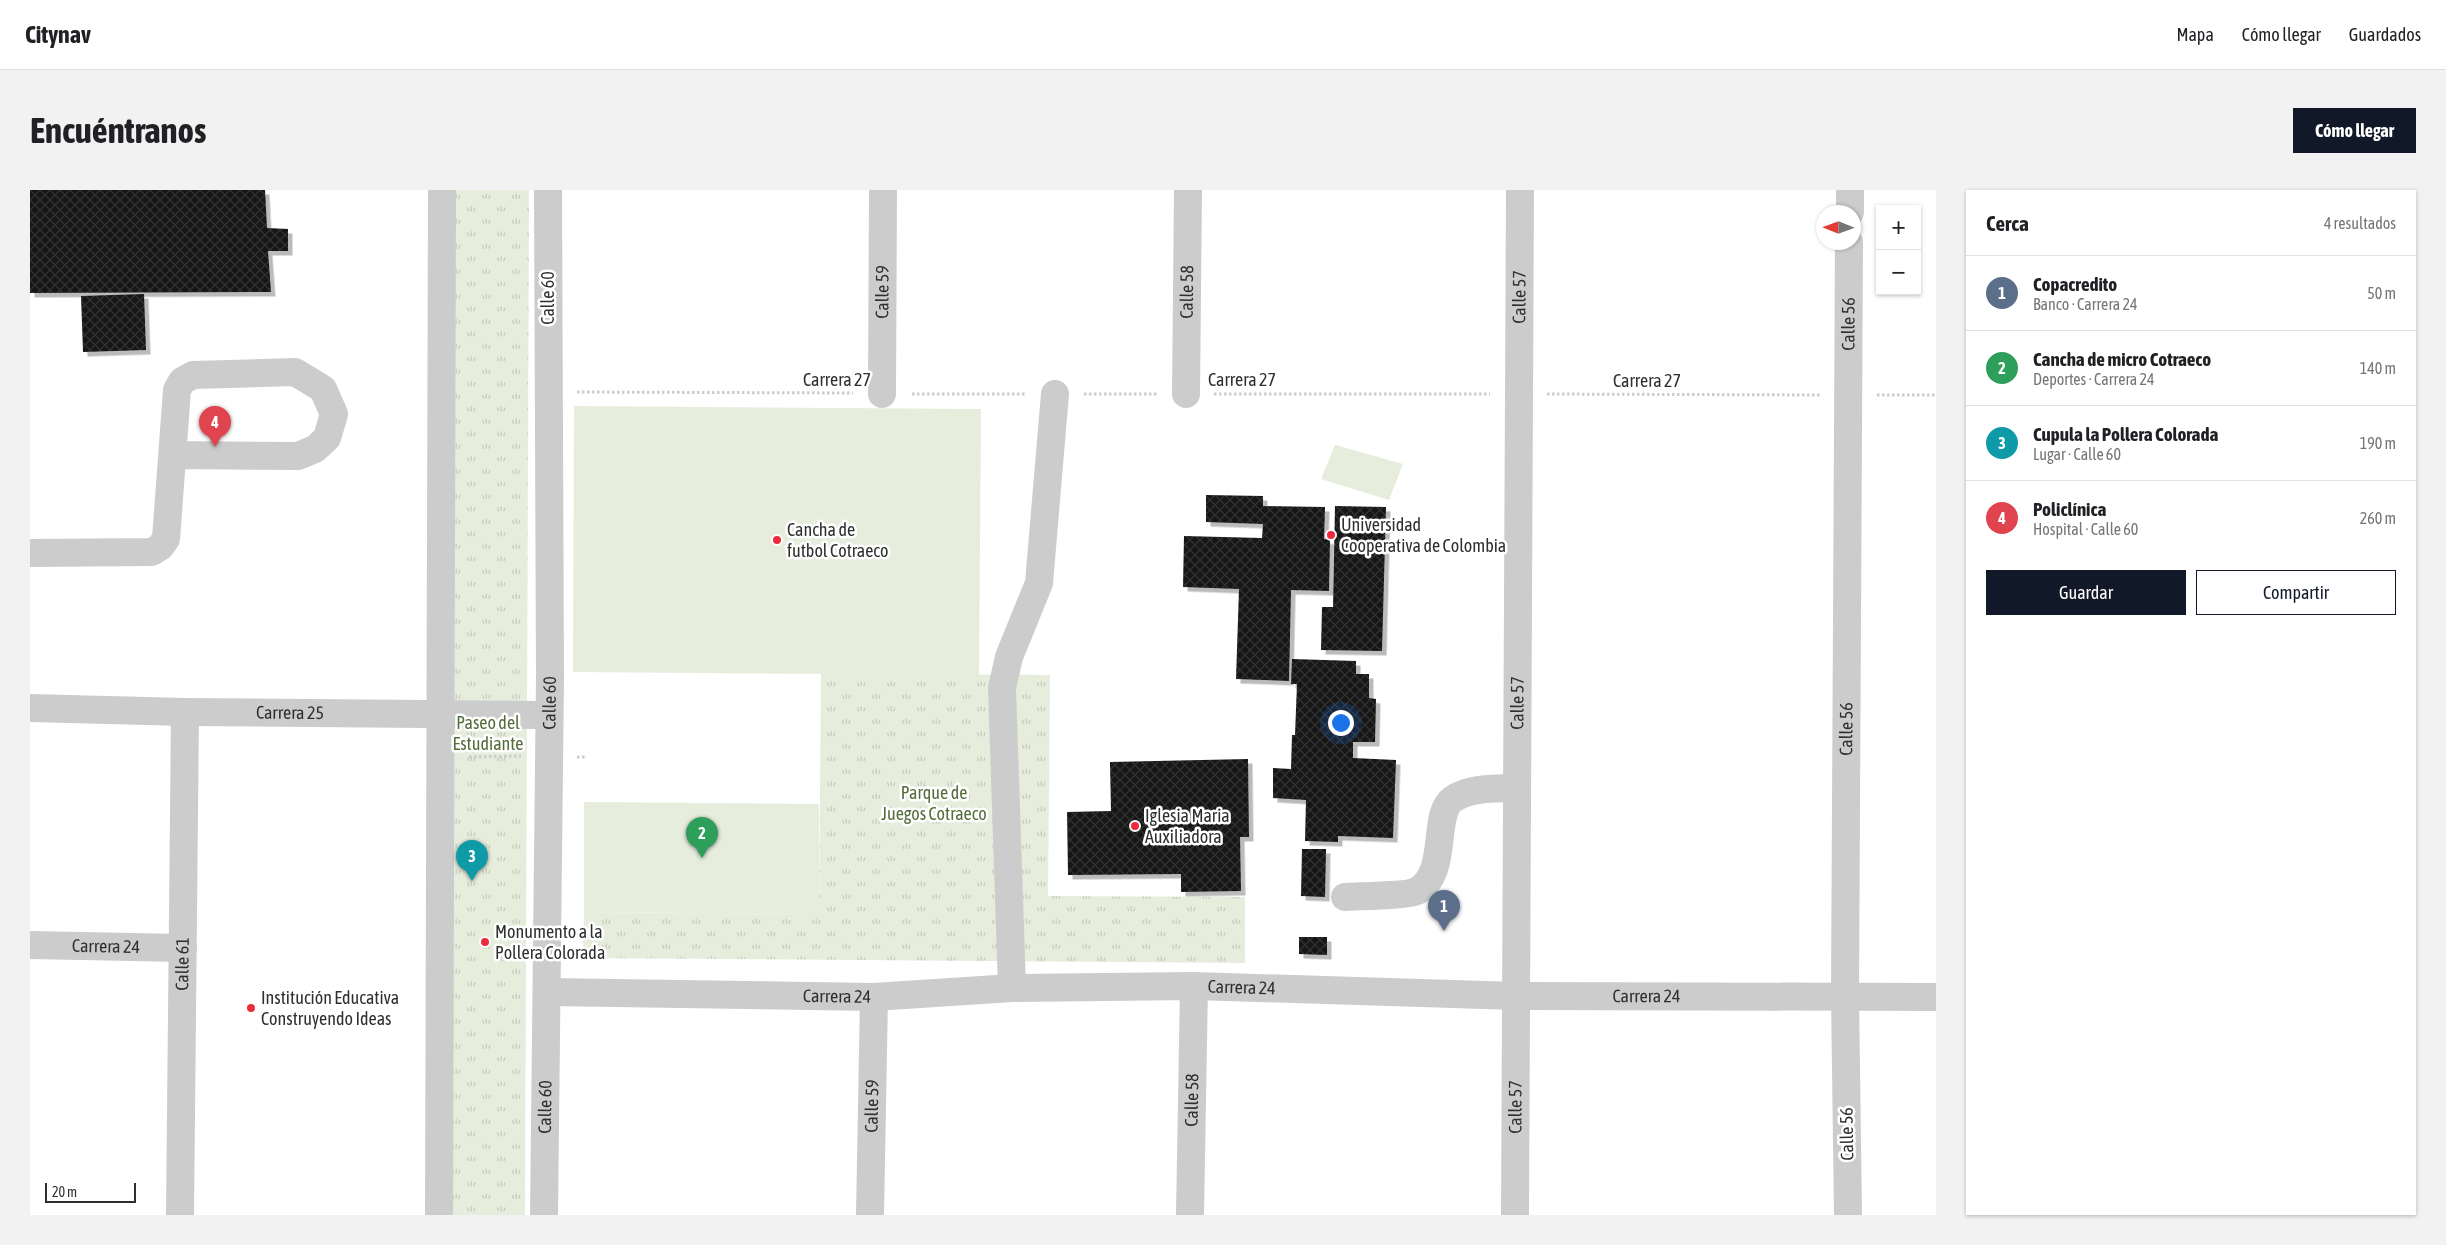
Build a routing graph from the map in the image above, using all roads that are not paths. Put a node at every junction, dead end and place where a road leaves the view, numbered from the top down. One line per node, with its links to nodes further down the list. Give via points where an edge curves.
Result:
1 (442, 190): 16 (street)
2 (548, 190): 17 (street, Calle 60)
3 (883, 190): 9 (street, Calle 59)
4 (1188, 190): 11 (street, Calle 58)
5 (1520, 190): 18 (street, Calle 57)
6 (1850, 190): 7 (street)
7 (1850, 205)
8 (1850, 250): 25 (street, Calle 56)
9 (882, 394)
10 (1055, 394): 23 (street, via 1039,583 1009,657 1002,688)
11 (1186, 394)
12 (173, 455): 12 (street, via 298,456 315,449 327,438 334,414 324,389 295,372 193,376 182,381 177,390); 13 (street, via 166,539 160,547 152,552)
13 (30, 553)
14 (30, 708): 15 (street, Carrera 25)
15 (185, 712): 16 (street, Carrera 25); 21 (street, Calle 61)
16 (442, 715): 17 (street, Carrera 25); 30 (street)
17 (549, 715): 24 (street, Calle 60)
18 (1516, 788): 19 (street, via 1474,790 1452,799 1445,810 1430,881 1415,892); 26 (street, Calle 57)
19 (1345, 897)
20 (30, 945): 21 (street, Carrera 24)
21 (183, 948): 29 (street, Calle 61)
22 (1194, 986): 23 (street, Carrera 24); 26 (street, Carrera 24); 33 (street, Calle 58)
23 (1012, 988): 28 (street, Carrera 24)
24 (548, 992): 28 (street, Carrera 24); 31 (street, Calle 60)
25 (1845, 995): 26 (street, Carrera 24); 27 (street, Carrera 24); 35 (street, Calle 56)
26 (1516, 996): 34 (street, Calle 57)
27 (1936, 996)
28 (874, 997): 32 (street, Calle 59)
29 (180, 1215)
30 (439, 1215)
31 (544, 1215)
32 (870, 1215)
33 (1190, 1215)
34 (1515, 1215)
35 (1848, 1215)

